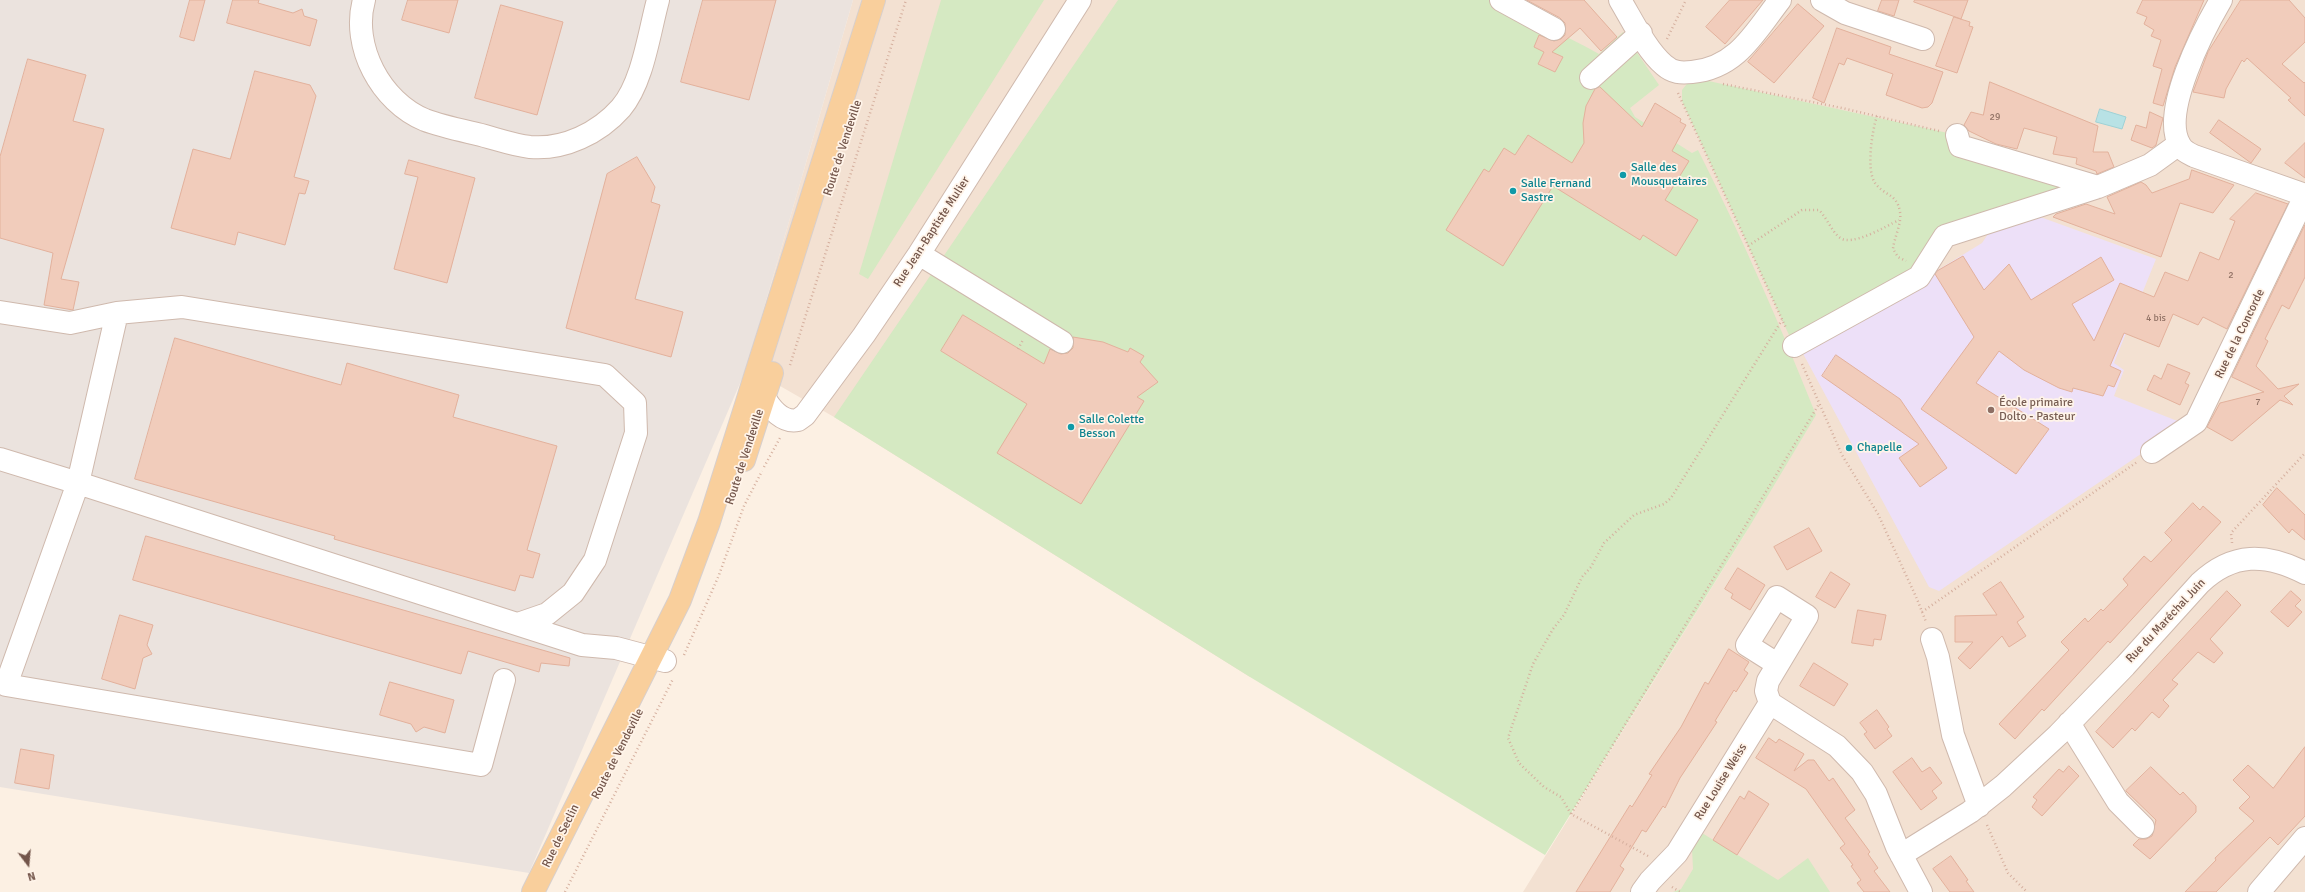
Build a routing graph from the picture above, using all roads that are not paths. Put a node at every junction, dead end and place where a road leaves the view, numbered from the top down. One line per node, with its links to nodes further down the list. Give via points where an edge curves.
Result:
1 (364, 0): 2 (street, via 361,15 364,47 375,74 390,95 424,119 531,147 556,145 580,138 602,125 628,99 638,75)
2 (658, 0)
3 (874, 0): 31 (main road, Route de Vendeville, via 700,549)
4 (889, 0): 24 (main road, Route de Vendeville)
5 (1080, 0): 19 (street, Rue Jean-Baptiste Mulier)
6 (1501, 0): 11 (street)
7 (1620, 0): 12 (street)
8 (1780, 0): 12 (street, via 1736,56 1722,65 1687,73 1658,59)
9 (1822, 0): 13 (street, via 1845,13)
10 (2221, 0): 16 (street, via 2196,47 2184,82 2174,127)
11 (1554, 29)
12 (1641, 33): 14 (street)
13 (1923, 39)
14 (1591, 78)
15 (1957, 135): 17 (street, via 1960,146)
16 (2179, 144): 17 (street, via 2150,165); 18 (street, via 2184,151 2194,156)
17 (2098, 187): 23 (street, via 1946,236 1919,277)
18 (2305, 196): 25 (street, Rue de la Concorde, via 2196,422)
19 (919, 254): 22 (street); 24 (street, Rue Jean-Baptiste Mulier, via 804,417 795,420 785,419)
20 (0, 312): 21 (street, via 70,323)
21 (118, 313): 27 (street); 29 (street, via 182,307 605,375 635,403 636,433 595,560 573,593 547,614)
22 (1062, 342)
23 (1794, 346)
24 (764, 397): 31 (main road, Route de Vendeville, via 707,573)
25 (2152, 452)
26 (0, 459): 27 (street)
27 (78, 483): 29 (street); 34 (street)
28 (2305, 573): 37 (street, Rue du Maréchal Juin, via 2287,564 2252,558 2234,561 2218,568 2200,583)
29 (518, 624): 31 (street, via 582,645 616,648)
30 (1932, 640): 38 (street, via 1938,657 1953,735)
31 (657, 659): 36 (main road, Route de Vendeville); 43 (main road, Route de Vendeville)
32 (1777, 664): 35 (street, via 1766,686)
33 (504, 680): 34 (street, via 481,765)
34 (3, 684)
35 (1770, 703): 41 (street, via 1837,746 1852,759 1876,794); 44 (street, Rue Louise Weiss, via 1682,846)
36 (621, 715): 42 (main road, Rue de Seclin)
37 (2069, 723): 38 (street, Rue du Maréchal Juin); 39 (street, via 2115,799)
38 (1979, 806): 41 (street, Rue du Maréchal Juin)
39 (2143, 827)
40 (2305, 838): 46 (street)
41 (1901, 855): 45 (street)
42 (533, 892)
43 (548, 892)
44 (1642, 892)
45 (1921, 892)
46 (2259, 892)

